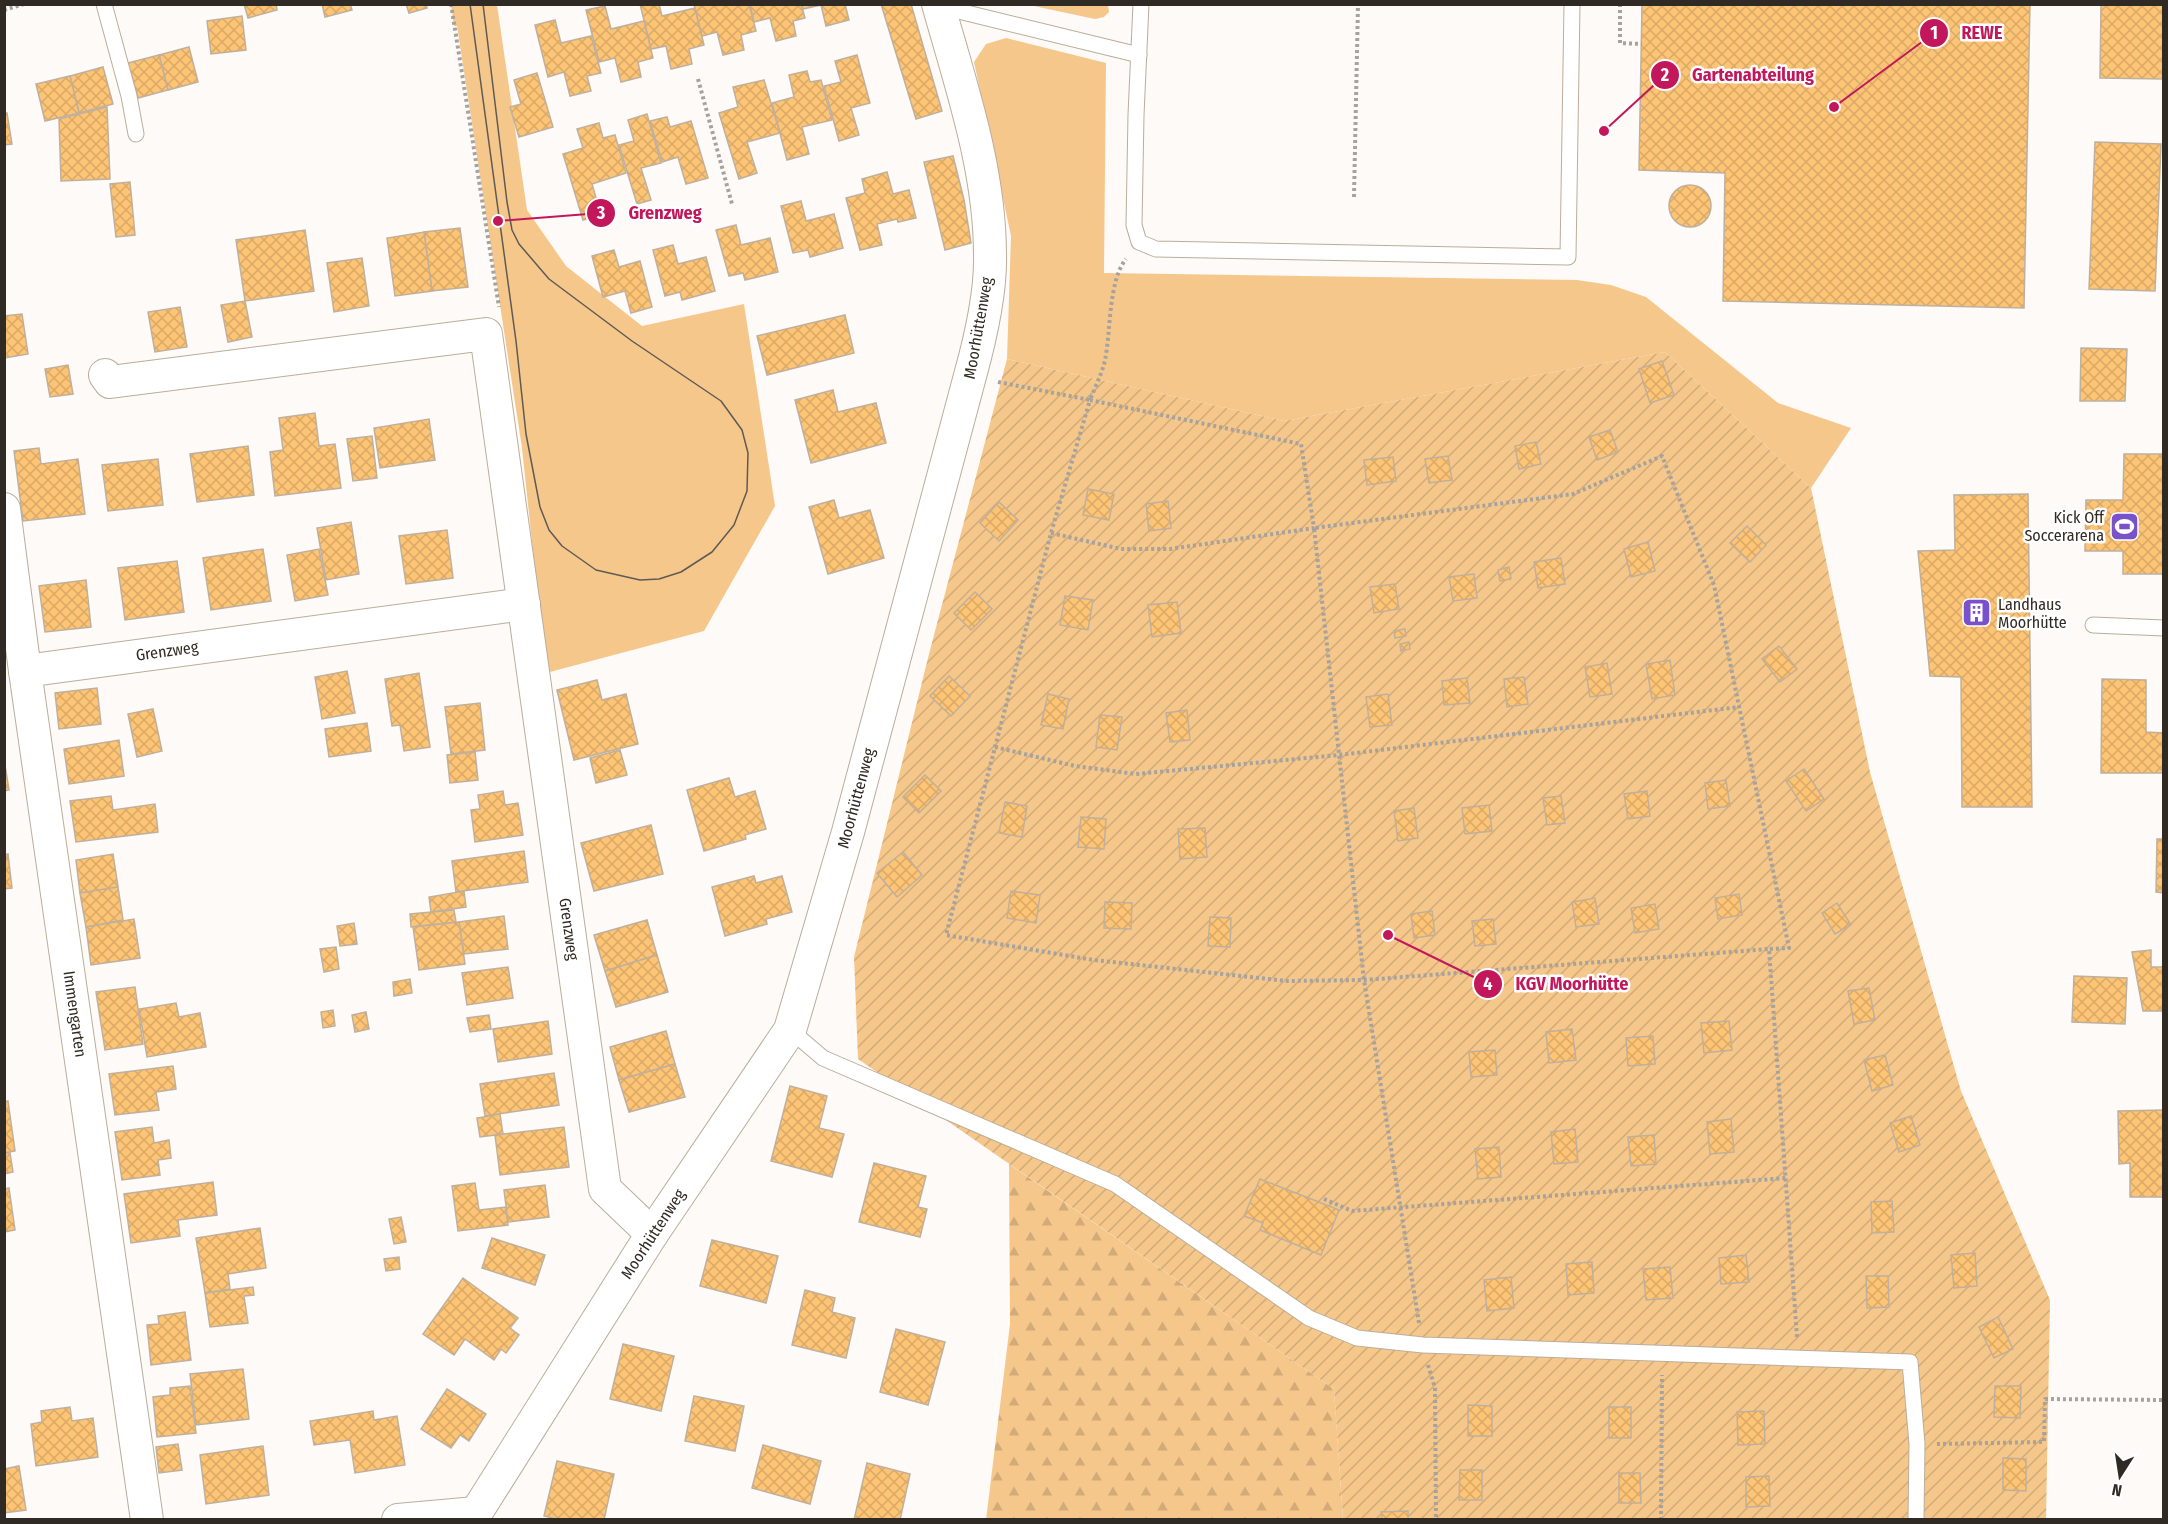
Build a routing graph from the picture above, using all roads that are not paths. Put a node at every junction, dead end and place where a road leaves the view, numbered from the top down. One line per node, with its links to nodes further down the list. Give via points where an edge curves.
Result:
1 (104, 4): 6 (lane)
2 (1141, 4): 5 (lane)
3 (1572, 4): 5 (lane, via 1568,257 1156,249 1139,242 1134,225)
4 (938, 5): 5 (lane); 13 (street, Moorhüttenweg, via 969,114 988,213 990,256 984,314 848,832)
5 (1139, 55)
6 (136, 134)
7 (105, 375): 9 (street, Grenzweg, via 110,382 486,334)
8 (4, 509): 12 (street, Immengarten)
9 (524, 604): 12 (street, Grenzweg); 14 (street, Grenzweg, via 605,1189)
10 (2093, 625): 11 (lane)
11 (2163, 628)
12 (25, 670): 16 (street, Immengarten)
13 (790, 1030): 14 (street, Moorhüttenweg); 18 (lane, via 823,1058 1115,1184 1310,1318 1357,1338 1423,1345 1910,1362 1917,1444)
14 (652, 1234): 15 (street, Moorhüttenweg)
15 (480, 1516): 17 (street)
16 (147, 1520)
17 (398, 1520)
18 (1916, 1520)

